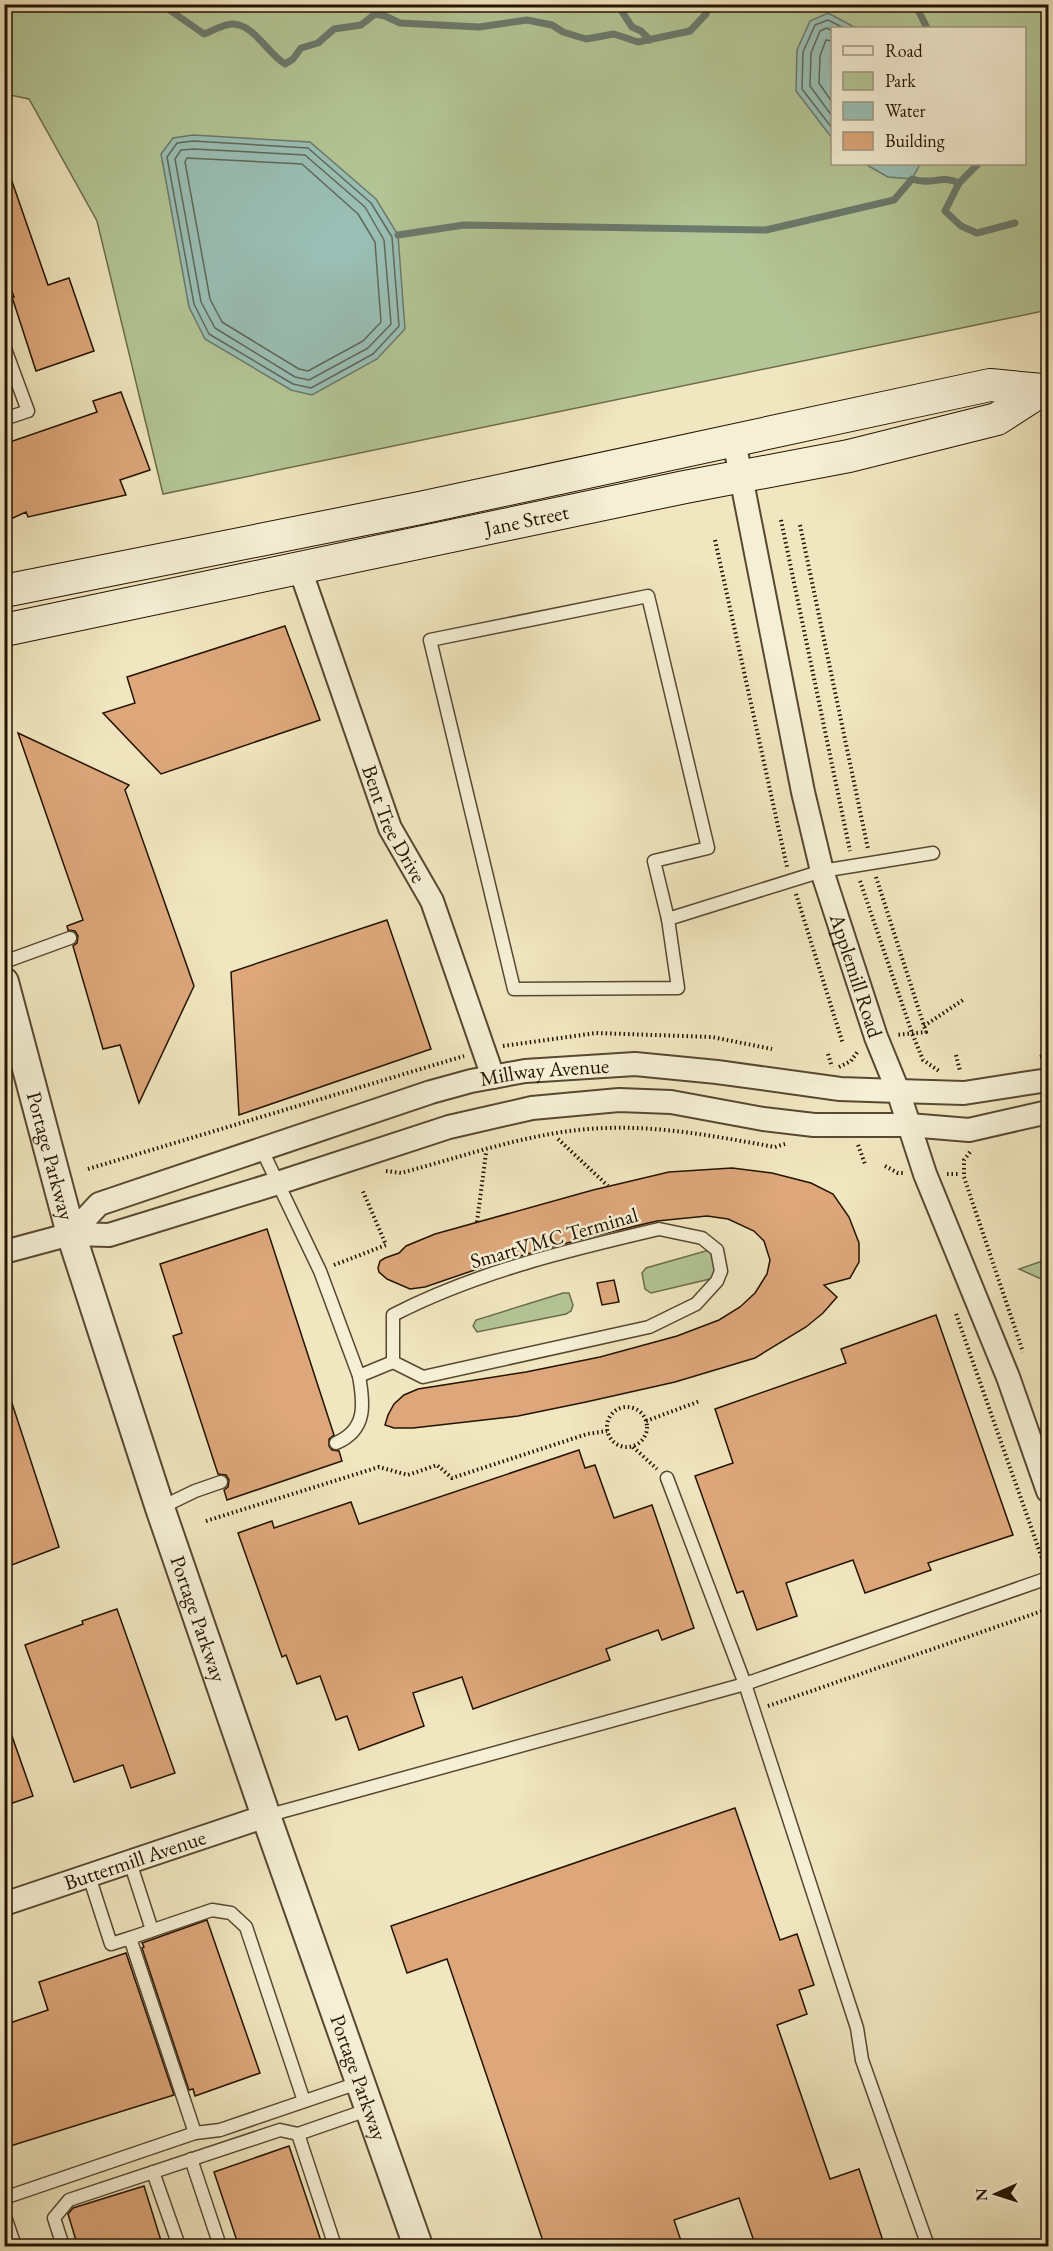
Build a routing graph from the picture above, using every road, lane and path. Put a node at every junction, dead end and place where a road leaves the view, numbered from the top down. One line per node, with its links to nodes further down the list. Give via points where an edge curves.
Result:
1 (4, 346): 3 (lane, via 28,411)
2 (1045, 389): 4 (main road, Jane Street, via 990,385); 5 (main road, Jane Street, via 998,419 849,456)
3 (4, 419)
4 (734, 441): 5 (street, Applemill Road); 10 (main road, Jane Street)
5 (740, 477): 9 (main road, Jane Street); 15 (street, Applemill Road)
6 (781, 520): 12 (path)
7 (800, 525): 14 (path)
8 (715, 540): 16 (path)
9 (300, 569): 11 (main road, Jane Street); 29 (street, Bent Tree Drive, via 390,828 432,901)
10 (4, 591)
11 (4, 630)
12 (846, 836)
13 (933, 853): 14 (lane)
14 (872, 863): 15 (lane); 23 (path)
15 (822, 871): 16 (lane); 31 (street, Applemill Road, via 876,1037)
16 (791, 881): 18 (lane); 25 (path)
17 (864, 892): 28 (path, via 923,1060 939,1071)
18 (668, 918): 18 (lane, via 678,988 514,989 430,640 648,596 708,848 654,861)
19 (70, 938): 20 (lane)
20 (4, 962)
21 (4, 982): 46 (street, Portage Parkway)
22 (963, 1000): 23 (path)
23 (924, 1026): 24 (path)
24 (926, 1032)
25 (843, 1044)
26 (1048, 1055): 27 (path)
27 (1038, 1058)
28 (970, 1071)
29 (493, 1077): 31 (street, Millway Avenue, via 525,1071 635,1064 840,1089); 37 (street, Millway Avenue, via 431,1092)
30 (1048, 1080): 31 (street, Millway Avenue, via 964,1093)
31 (898, 1091): 33 (street, Applemill Road)
32 (1048, 1112): 33 (street, Millway Avenue, via 969,1130)
33 (909, 1125): 42 (street, Millway Avenue, via 814,1125 671,1102 619,1100 532,1108 449,1127); 60 (street, Applemill Road, via 1008,1377)
34 (558, 1139): 43 (path)
35 (786, 1143): 40 (path, via 775,1147 697,1132 604,1128 560,1132 401,1173)
36 (974, 1147): 51 (path, via 964,1160 964,1177)
37 (262, 1150): 42 (lane); 46 (street, Millway Avenue, via 99,1204)
38 (486, 1153): 45 (path)
39 (904, 1165): 41 (path)
40 (381, 1171)
41 (908, 1173)
42 (278, 1183): 46 (street, Millway Avenue, via 109,1235); 48 (lane)
43 (608, 1186)
44 (362, 1189): 48 (path, via 386,1245)
45 (477, 1222)
46 (71, 1234): 47 (street, Millway Avenue); 61 (street, Portage Parkway)
47 (4, 1252)
48 (320, 1271): 52 (lane)
49 (953, 1306): 63 (path)
50 (393, 1362): 50 (lane, SmartVMC Terminal, via 423,1377 649,1327 696,1304 717,1281 722,1271 717,1250 702,1238 659,1229 591,1244 458,1285 393,1315); 52 (lane)
51 (1027, 1363)
52 (359, 1376): 56 (lane, via 363,1396 360,1420 354,1432)
53 (700, 1401): 54 (path)
54 (646, 1420): 55 (path, via 636,1409 623,1407 612,1413); 57 (path, via 647,1432)
55 (606, 1431): 57 (path, via 620,1447); 62 (path, via 452,1478 437,1465 408,1475 378,1467)
56 (336, 1443)
57 (633, 1447): 58 (path)
58 (667, 1478): 65 (lane)
59 (221, 1482): 61 (lane)
60 (1048, 1491)
61 (160, 1508): 67 (street, Portage Parkway)
62 (206, 1521)
63 (1047, 1572): 65 (lane)
64 (1047, 1611): 66 (path)
65 (744, 1684): 66 (lane); 67 (lane)
66 (753, 1712): 88 (lane, via 857,2028 862,2061)
67 (266, 1816): 68 (street, Buttermill Avenue); 73 (street, Portage Parkway)
68 (130, 1862): 69 (street, Buttermill Avenue); 71 (lane)
69 (88, 1876): 70 (street, Buttermill Avenue); 72 (lane, via 111,1944)
70 (4, 1904)
71 (153, 1930): 72 (lane); 74 (lane, via 212,1910 231,1913 246,1927)
72 (130, 1938): 76 (lane)
73 (361, 2082): 74 (lane); 75 (street, Portage Parkway)
74 (304, 2101): 76 (lane, via 220,2130)
75 (370, 2109): 77 (lane); 87 (street, Portage Parkway)
76 (195, 2133): 80 (lane)
77 (298, 2134): 78 (lane, via 280,2130); 86 (lane)
78 (191, 2159): 79 (lane); 85 (lane)
79 (153, 2172): 83 (lane, via 69,2200 54,2218); 84 (lane)
80 (4, 2198)
81 (4, 2214): 82 (lane)
82 (15, 2247)
83 (63, 2247)
84 (179, 2247)
85 (220, 2247)
86 (335, 2247)
87 (418, 2247)
88 (928, 2247)

